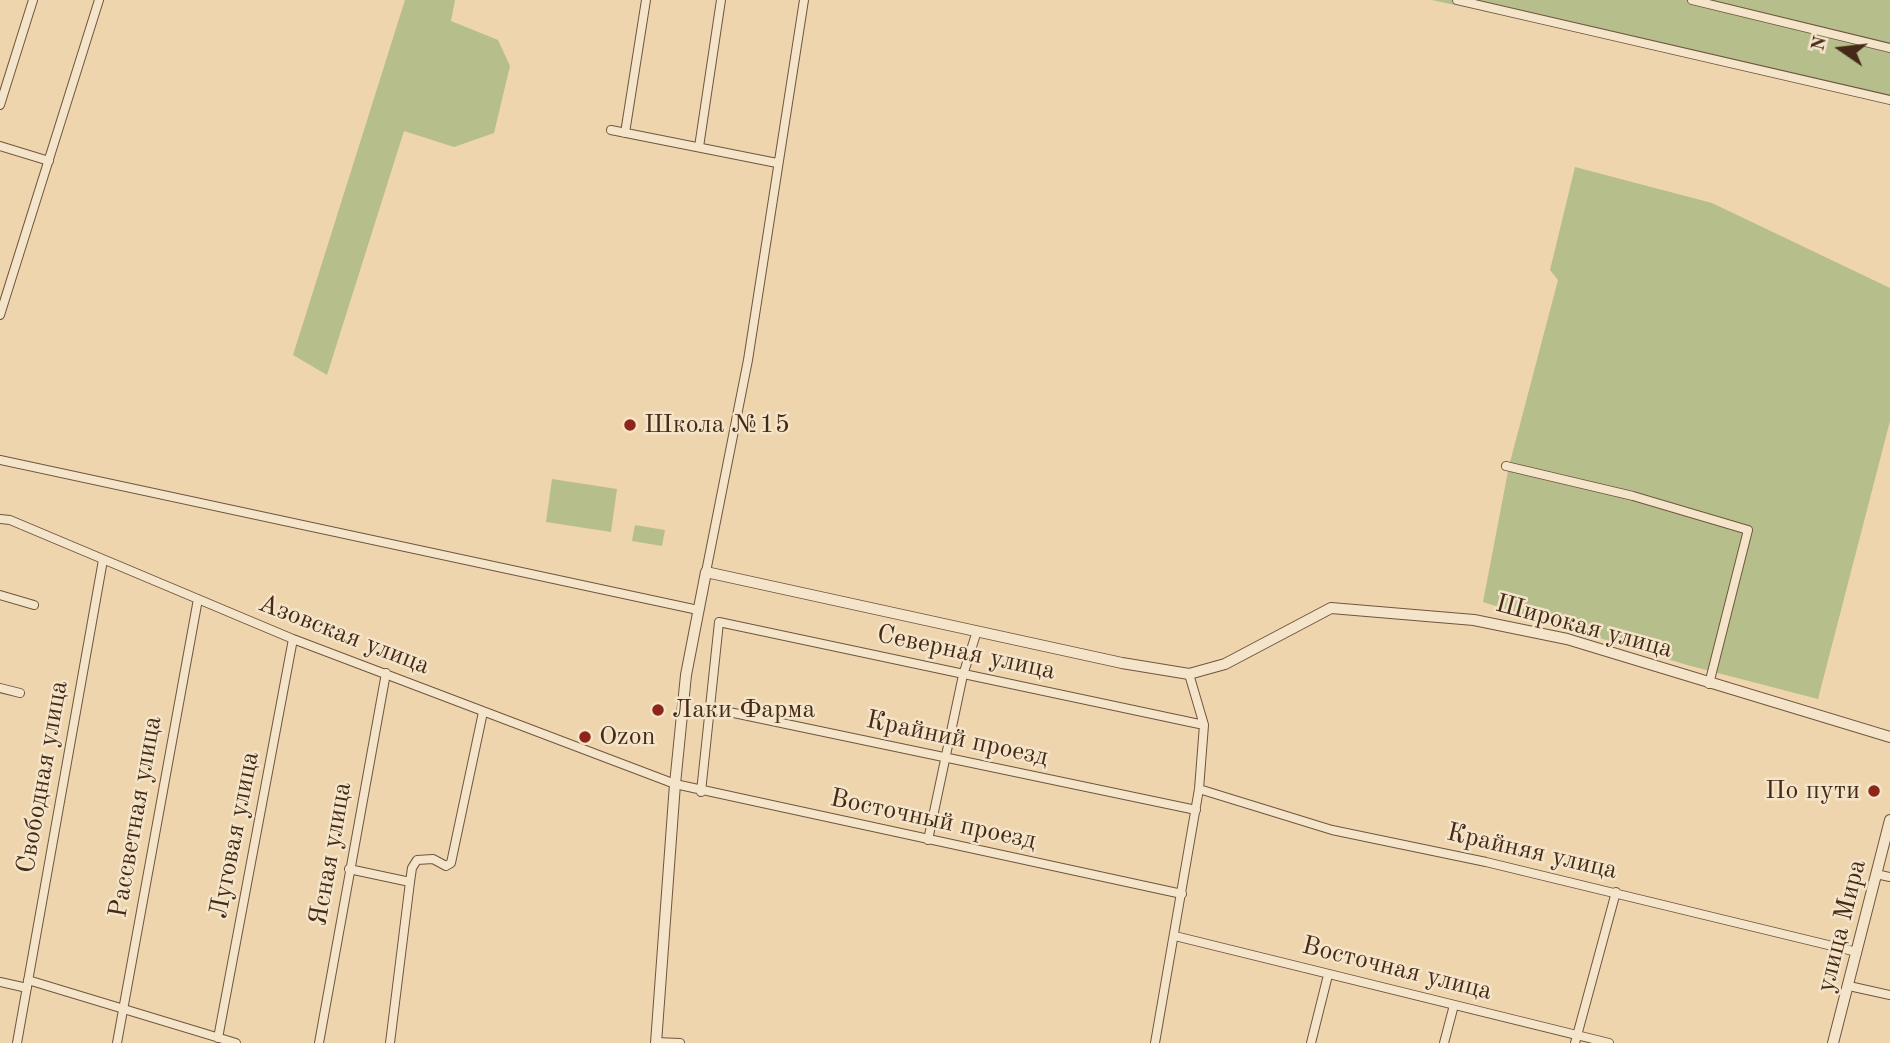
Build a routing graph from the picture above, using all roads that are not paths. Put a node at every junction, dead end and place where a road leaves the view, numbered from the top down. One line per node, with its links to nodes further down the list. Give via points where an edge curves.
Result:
1 (33, 0): 10 (street)
2 (99, 0): 15 (street)
3 (646, 0): 12 (street)
4 (721, 0): 14 (street)
5 (804, 0): 16 (street)
6 (1457, 0): 9 (street)
7 (1692, 0): 8 (street)
8 (1890, 48)
9 (1890, 100)
10 (0, 105)
11 (611, 130): 12 (street)
12 (625, 133): 14 (street)
13 (0, 146): 15 (street)
14 (699, 147): 16 (street)
15 (49, 161): 17 (street)
16 (777, 163): 22 (street, via 768,241)
17 (0, 315)
18 (0, 460): 26 (street)
19 (1506, 466): 32 (street, via 1748,530)
20 (0, 519): 21 (street, Азовская улица)
21 (103, 560): 24 (street, Азовская улица); 56 (street, Свободная улица)
22 (706, 572): 26 (street); 27 (street)
23 (0, 595): 25 (street)
24 (198, 599): 28 (street, Азовская улица); 60 (street, Рассветная улица)
25 (34, 605)
26 (698, 610): 40 (street)
27 (977, 631): 30 (street); 31 (street)
28 (293, 639): 29 (street, Азовская улица); 61 (street, Луговая улица)
29 (386, 673): 36 (street, Азовская улица); 46 (street, Ясная улица)
30 (1189, 674): 32 (street, Широкая улица, via 1225,664 1314,615 1344,607 1474,620 1554,636); 37 (street)
31 (962, 675): 35 (street, Северная улица, via 719,622); 37 (street, Северная улица); 39 (street)
32 (1709, 684): 38 (street, Широкая улица)
33 (0, 688): 34 (street)
34 (20, 693)
35 (710, 708): 39 (street, Крайний проезд); 42 (street)
36 (483, 712): 40 (street, Азовская улица); 49 (street, via 454,858 446,866 433,859 417,860)
37 (1204, 725): 41 (street)
38 (1890, 737)
39 (944, 757): 43 (street, Крайний проезд); 45 (street)
40 (675, 784): 42 (street, Восточный проезд); 63 (street)
41 (1199, 789): 43 (street); 50 (street, Крайняя улица, via 1332,830)
42 (701, 792): 45 (street, Восточный проезд)
43 (1196, 810): 51 (street)
44 (1890, 820): 47 (street, улица Мира)
45 (928, 840): 51 (street, Восточный проезд)
46 (349, 869): 49 (street); 67 (street, Ясная улица)
47 (1876, 874): 48 (street); 53 (street, улица Мира)
48 (1890, 877)
49 (410, 882): 68 (street)
50 (1616, 892): 53 (street, Крайняя улица); 62 (street)
51 (1182, 894): 52 (street)
52 (1175, 936): 54 (street, Восточная улица); 70 (street)
53 (1857, 952): 57 (street, улица Мира)
54 (1328, 975): 59 (street, Восточная улица); 71 (street)
55 (0, 982): 56 (street)
56 (28, 984): 60 (street); 64 (street, Свободная улица)
57 (1849, 986): 58 (street); 74 (street, улица Мира)
58 (1890, 995)
59 (1454, 1005): 62 (street, Восточная улица); 72 (street)
60 (123, 1009): 61 (street); 65 (street, Рассветная улица)
61 (218, 1038): 66 (street)
62 (1576, 1039): 73 (street, Восточная улица)
63 (656, 1042): 69 (street)
64 (17, 1043)
65 (117, 1043)
66 (236, 1043)
67 (319, 1043)
68 (390, 1043)
69 (680, 1043)
70 (1155, 1043)
71 (1311, 1043)
72 (1444, 1043)
73 (1609, 1043)
74 (1833, 1043)

